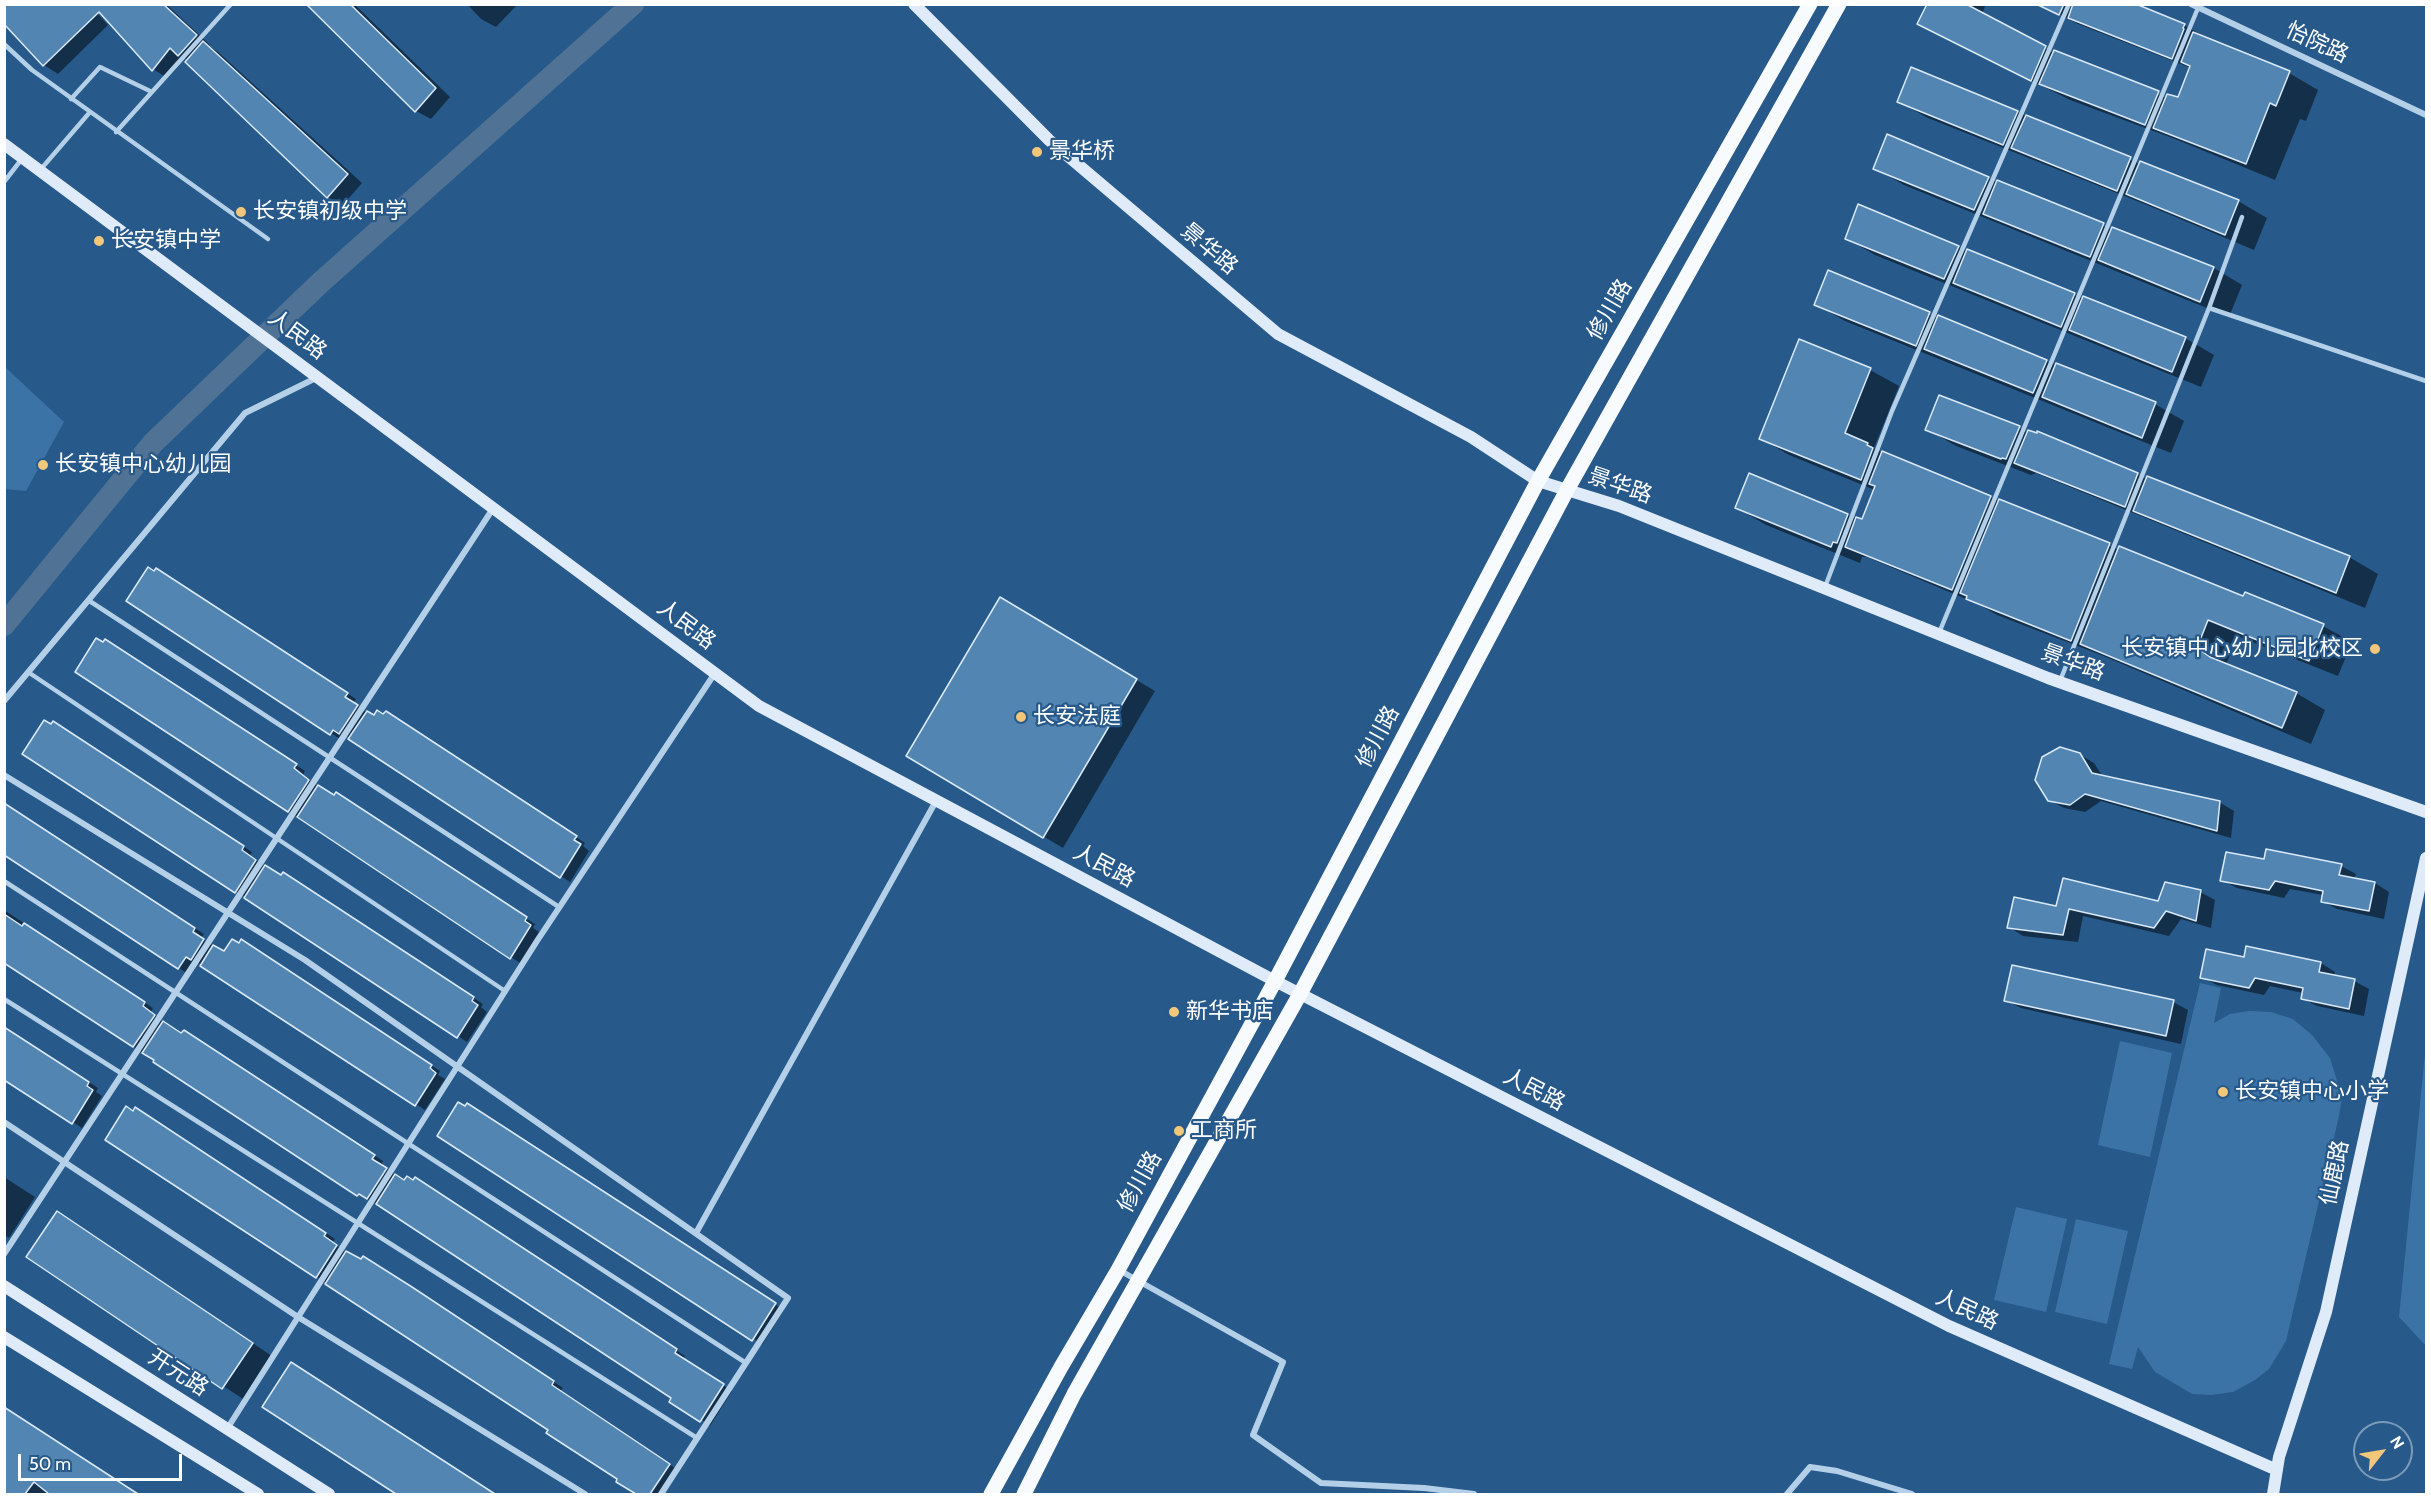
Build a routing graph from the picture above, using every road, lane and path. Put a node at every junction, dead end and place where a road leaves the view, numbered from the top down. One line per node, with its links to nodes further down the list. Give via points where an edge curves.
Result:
1 (231, 4): 8 (lane)
2 (914, 4): 22 (street, 景华路, via 1048,140 1278,334 1472,436)
3 (1810, 4): 22 (main road, 修川路)
4 (1839, 4): 23 (main road)
5 (2069, 4): 25 (lane, via 1892,411)
6 (2195, 6): 11 (street, 怡院路); 27 (lane)
7 (4, 44): 9 (lane)
8 (152, 92): 9 (lane, via 100,67); 12 (lane)
9 (71, 99): 10 (lane)
10 (90, 112): 12 (lane); 15 (lane)
11 (2427, 115)
12 (116, 132): 18 (lane)
13 (4, 144): 14 (street, 人民路)
14 (23, 157): 15 (street, 人民路); 16 (lane)
15 (40, 170): 20 (street, 人民路)
16 (4, 182)
17 (2242, 218): 19 (lane)
18 (268, 239)
19 (2209, 308): 21 (lane); 30 (lane)
20 (318, 377): 24 (street, 人民路); 26 (street, via 245,413)
21 (2427, 381)
22 (1538, 481): 23 (street, 景华路); 41 (main road, 修川路)
23 (1567, 490): 25 (street, 景华路); 44 (main road)
24 (494, 507): 29 (street, 人民路); 32 (street)
25 (1825, 587): 27 (street, 景华路)
26 (88, 600): 28 (street); 32 (lane)
27 (1939, 633): 30 (street, 景华路)
28 (28, 672): 31 (street); 36 (lane)
29 (715, 672): 34 (street, 人民路, via 759,705); 39 (street)
30 (2060, 682): 35 (street, 景华路)
31 (4, 701)
32 (330, 758): 36 (street); 39 (lane)
33 (4, 776): 40 (street)
34 (936, 800): 41 (street, 人民路); 52 (street)
35 (2427, 812)
36 (277, 839): 40 (street); 42 (lane)
37 (2427, 858): 62 (street, 仙鹿路, via 2326,1312)
38 (4, 881): 43 (lane)
39 (559, 907): 42 (street)
40 (228, 913): 43 (street); 46 (street, via 305,960)
41 (1275, 981): 44 (street, 人民路); 54 (main road, 修川路)
42 (505, 991): 46 (street)
43 (176, 993): 47 (street); 49 (lane)
44 (1300, 994): 55 (main road); 62 (street, 人民路, via 1949,1326)
45 (4, 999): 47 (lane)
46 (457, 1066): 49 (street); 52 (street)
47 (123, 1074): 50 (street); 51 (lane)
48 (4, 1122): 50 (street)
49 (408, 1144): 51 (street); 59 (lane)
50 (64, 1163): 53 (street); 57 (street)
51 (358, 1223): 57 (street); 61 (lane)
52 (696, 1233): 59 (street, via 788,1298)
53 (4, 1254)
54 (1118, 1270): 55 (street); 67 (main road, 修川路)
55 (1138, 1281): 68 (main road, via 1074,1394); 69 (street, via 1283,1362 1253,1435 1321,1483)
56 (4, 1286): 60 (street, 开元路)
57 (298, 1317): 60 (street); 65 (street)
58 (4, 1337): 63 (street)
59 (746, 1363): 61 (street)
60 (227, 1429): 64 (street, 开元路)
61 (697, 1438): 66 (street)
62 (2277, 1470): 72 (street, 仙鹿路)
63 (258, 1494)
64 (329, 1494)
65 (585, 1494)
66 (661, 1494)
67 (991, 1494)
68 (1024, 1494)
69 (1474, 1494)
70 (1786, 1494): 71 (street, via 1810,1467 1837,1471)
71 (1912, 1494)
72 (2273, 1494)

